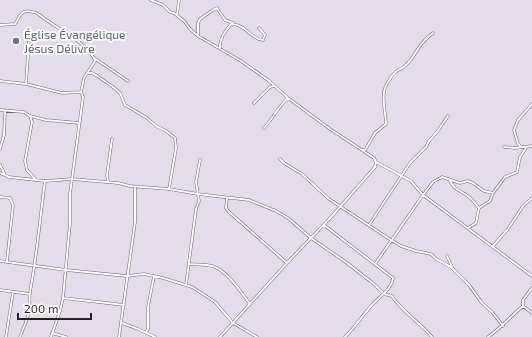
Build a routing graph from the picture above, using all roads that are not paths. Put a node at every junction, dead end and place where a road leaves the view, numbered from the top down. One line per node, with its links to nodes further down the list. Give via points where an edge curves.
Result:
1 (151, 0): 3 (street)
2 (179, 0): 3 (street)
3 (178, 16): 8 (street)
4 (238, 24): 6 (street, via 256,38 263,40 265,35); 8 (street, via 225,20 217,8 200,19); 10 (street, via 231,24 228,28)
5 (0, 25): 11 (street, via 15,24 25,11 37,13 77,41)
6 (259, 28)
7 (433, 34): 32 (street, via 420,45 405,66 396,71 385,87 386,124 375,133 365,150)
8 (198, 36): 10 (street)
9 (29, 40): 15 (street)
10 (220, 48): 16 (street)
11 (94, 58): 12 (street, via 95,61); 14 (street)
12 (87, 73): 17 (street); 46 (street, via 96,75 113,87 120,93 125,105 175,138)
13 (0, 81): 15 (street)
14 (128, 81)
15 (26, 84): 17 (street, via 62,93)
16 (274, 86): 18 (street); 19 (street)
17 (81, 92): 25 (street, via 83,97)
18 (288, 98): 26 (street); 32 (street)
19 (254, 103)
20 (532, 104): 29 (street, via 518,120 514,130 518,144)
21 (0, 110): 22 (street)
22 (5, 111): 23 (street, via 24,112); 31 (street, via 4,134)
23 (30, 116): 25 (street); 42 (street, via 32,122 25,161 27,170)
24 (448, 116): 39 (street)
25 (79, 123): 40 (street)
26 (264, 128)
27 (112, 139): 44 (street)
28 (532, 146): 29 (street)
29 (524, 147): 30 (street); 47 (street, via 517,172 505,177)
30 (504, 148)
31 (0, 149)
32 (362, 150): 35 (street)
33 (280, 159): 53 (street)
34 (200, 160): 48 (street, via 196,182)
35 (376, 162): 39 (street); 53 (street, via 375,167)
36 (0, 165): 38 (street)
37 (0, 173): 38 (street)
38 (6, 176): 42 (street)
39 (402, 176): 49 (street, via 411,181); 56 (street)
40 (72, 179): 43 (street); 44 (street); 69 (street)
41 (449, 179): 47 (street, via 460,183 468,181 484,191); 49 (street, via 442,177 433,182); 54 (street, via 456,190 470,198)
42 (36, 180): 43 (street)
43 (45, 181): 67 (street)
44 (108, 182): 45 (street)
45 (135, 187): 46 (street); 70 (street, via 135,222)
46 (170, 189): 48 (street)
47 (493, 193): 54 (street, via 490,201)
48 (198, 194): 51 (street); 65 (street)
49 (423, 194): 57 (street); 59 (street)
50 (0, 197): 63 (street, via 10,198 13,205)
51 (227, 198): 58 (street, via 249,200 276,211); 64 (street, via 226,208 229,212)
52 (532, 198): 60 (street)
53 (341, 206): 55 (street); 56 (street)
54 (479, 208): 57 (street, via 476,224)
55 (324, 225): 58 (street); 66 (street)
56 (369, 225): 59 (street)
57 (468, 228): 60 (street)
58 (311, 238): 64 (street); 78 (street, via 347,263)
59 (391, 240): 66 (street); 68 (street, via 401,246 431,254)
60 (493, 246): 72 (street)
61 (447, 256): 68 (street)
62 (0, 261): 63 (street)
63 (7, 261): 67 (street)
64 (287, 263): 80 (street)
65 (189, 264): 73 (street); 80 (street, via 218,269 239,288)
66 (375, 264): 78 (street, via 393,278)
67 (35, 265): 69 (street); 77 (street)
68 (453, 269): 86 (street)
69 (66, 270): 70 (street); 79 (street)
70 (127, 276): 71 (street); 81 (street)
71 (154, 276): 73 (street); 87 (street)
72 (532, 276)
73 (186, 285): 85 (street, via 215,302)
74 (532, 288): 82 (street, via 523,300)
75 (0, 290): 76 (street)
76 (12, 292): 77 (street); 89 (street)
77 (30, 294): 90 (street, via 27,318)
78 (384, 294): 97 (street); 98 (street, via 392,296)
79 (63, 298): 81 (street); 88 (street)
80 (250, 304): 85 (street)
81 (124, 305): 84 (street)
82 (523, 306): 83 (street); 86 (street)
83 (532, 313)
84 (122, 323): 87 (street); 93 (street)
85 (233, 323): 95 (street); 96 (street)
86 (503, 326): 99 (street)
87 (146, 332): 94 (street)
88 (52, 333): 91 (street); 92 (street)
89 (6, 337)
90 (20, 337)
91 (51, 337)
92 (66, 337)
93 (119, 337)
94 (155, 337)
95 (220, 337)
96 (257, 337)
97 (345, 337)
98 (432, 337)
99 (488, 337)

